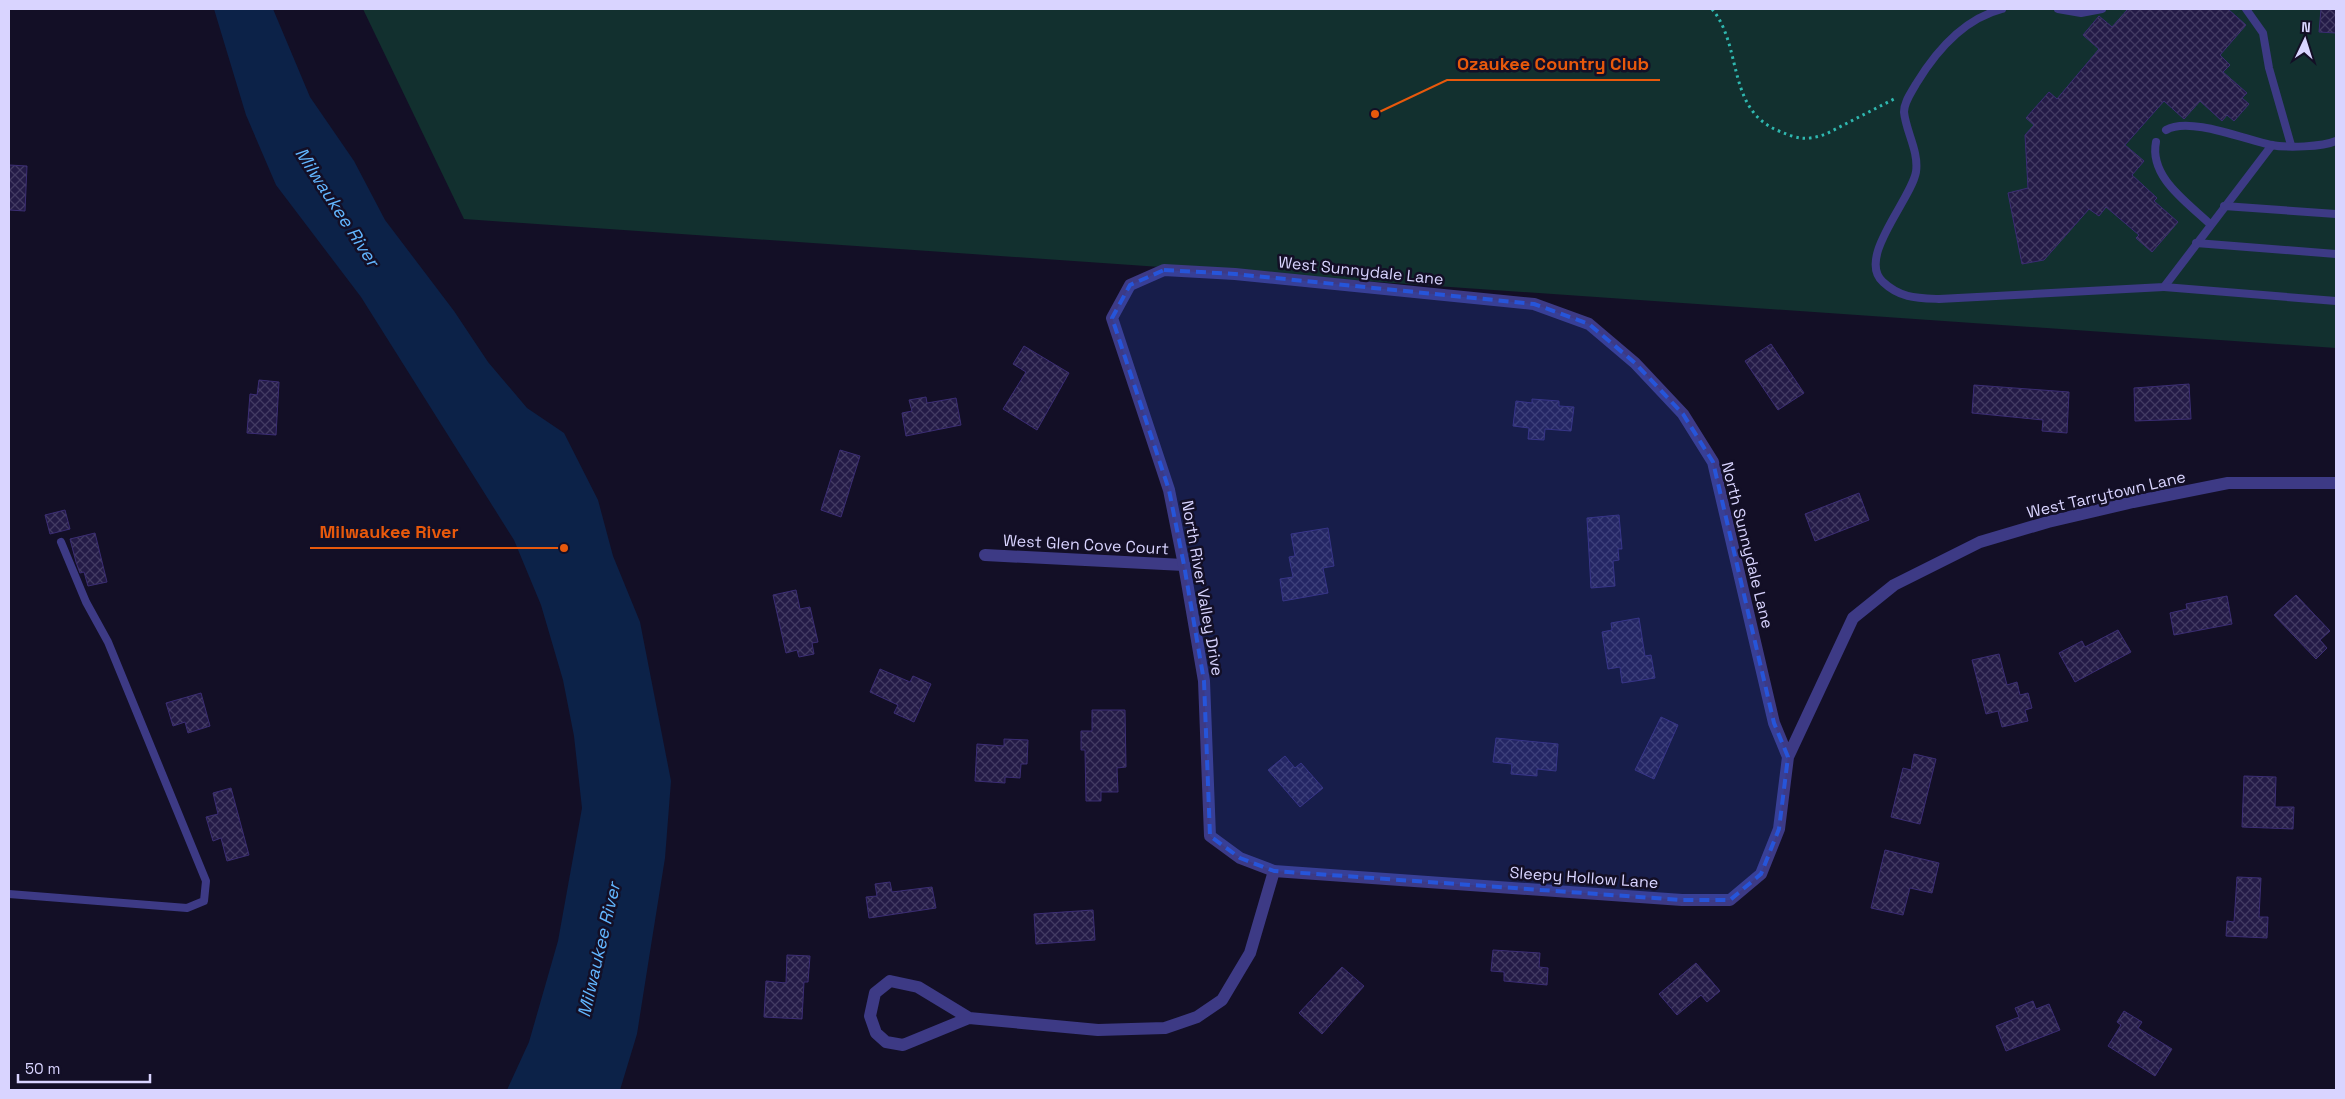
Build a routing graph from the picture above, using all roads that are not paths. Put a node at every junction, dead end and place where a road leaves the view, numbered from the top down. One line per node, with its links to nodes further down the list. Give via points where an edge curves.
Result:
1 (2002, 9): 16 (lane, via 1987,13 1957,33 1930,61 1908,98 1904,111 1916,172 1876,252 1878,278 1907,298)
2 (2058, 9): 3 (lane, via 2081,13)
3 (2102, 9)
4 (2246, 9): 9 (lane, via 2263,33 2269,68)
5 (2166, 130): 8 (lane, via 2184,126 2210,129)
6 (2336, 141): 9 (lane)
7 (2156, 142): 12 (lane, via 2155,161 2160,173)
8 (2272, 145): 9 (lane); 10 (lane)
9 (2291, 145)
10 (2224, 206): 11 (lane); 12 (lane)
11 (2336, 214)
12 (2210, 224): 13 (lane)
13 (2196, 243): 14 (lane); 16 (lane)
14 (2336, 254)
15 (1130, 286): 18 (street, West Sunnydale Lane, via 1164,270 1235,274 1534,304); 22 (street, North River Valley Drive, via 1112,318 1169,490)
16 (2164, 287): 17 (lane)
17 (2336, 301)
18 (1588, 324): 23 (street, North Sunnydale Lane, via 1634,363 1683,414 1713,462 1774,724)
19 (2336, 483): 23 (street, West Tarrytown Lane, via 2228,483 2048,522 1980,542 1894,585 1853,618)
20 (60, 542): 25 (lane, via 86,602 108,642 206,881 204,901 187,908)
21 (985, 555): 22 (street, West Glen Cove Court)
22 (1184, 565): 24 (street, North River Valley Drive, via 1204,681 1210,836 1240,858)
23 (1788, 757): 24 (street, Sleepy Hollow Lane, via 1779,830 1761,874 1730,900 1682,900)
24 (1274, 871): 26 (street, via 1250,952 1222,1000 1197,1017 1165,1028 1128,1030)
25 (9, 894)
26 (969, 1018): 26 (street, via 918,987 890,981 875,993 870,1016 876,1034 886,1042 903,1044)

